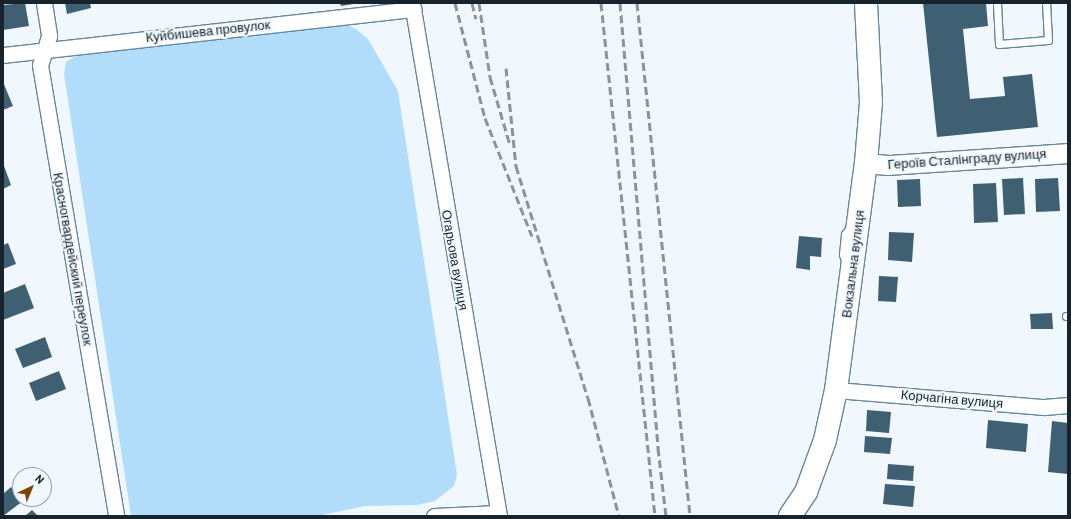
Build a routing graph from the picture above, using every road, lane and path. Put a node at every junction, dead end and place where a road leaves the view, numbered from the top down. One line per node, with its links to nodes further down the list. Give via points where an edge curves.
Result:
1 (44, 3): 6 (street, Красногвардейский переулок, via 49,36)
2 (866, 3): 9 (main road, Вокзальна вулиця, via 871,102)
3 (997, 3): 4 (lane, via 1000,44 1048,40)
4 (1046, 3)
5 (413, 6): 6 (street, Куйбишева провулок); 12 (street, Огарьова вулиця)
6 (44, 48): 7 (street, Куйбишева провулок); 13 (street, Красногвардейский переулок, via 40,65)
7 (3, 54)
8 (1068, 153): 9 (street, Героїв Сталінграду вулиця, via 888,165)
9 (866, 163): 10 (main road, Вокзальна вулиця)
10 (836, 390): 11 (street, Корчагіна вулиця, via 1044,407); 15 (main road, Вокзальна вулиця, via 825,440 806,492)
11 (1068, 405)
12 (499, 514): 14 (street)
13 (116, 516)
14 (434, 516)
15 (790, 516)

